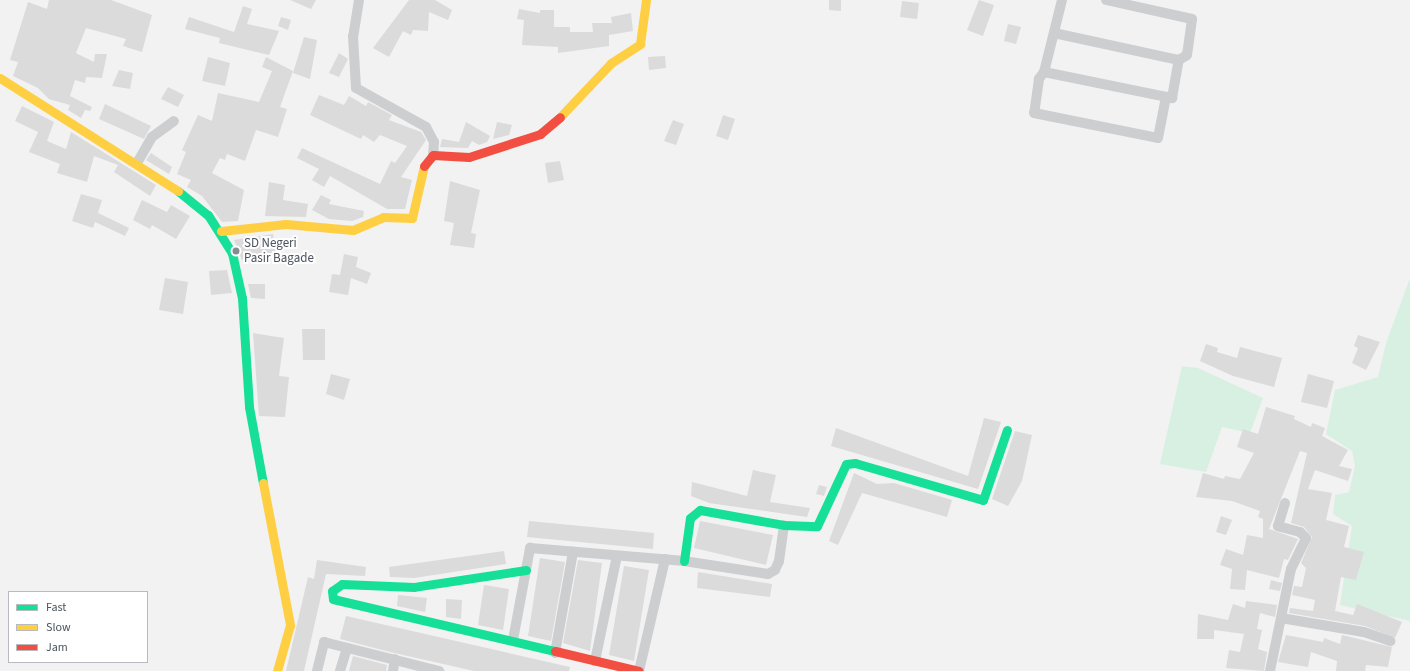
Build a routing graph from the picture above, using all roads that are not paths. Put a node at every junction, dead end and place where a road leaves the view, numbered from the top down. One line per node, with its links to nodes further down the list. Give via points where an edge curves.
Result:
1 (359, 0): 11 (street, via 353,36 356,88 426,127 434,142)
2 (646, 0): 11 (street, via 640,44 611,64 580,92 552,125 540,134 469,157)
3 (1062, 0): 5 (street)
4 (1106, 0): 6 (street, via 1192,19 1187,55)
5 (1054, 33): 6 (street); 7 (street)
6 (1179, 60): 9 (street, via 1172,98)
7 (1044, 72): 9 (street); 9 (street, via 1039,79 1034,113 1158,138)
8 (0, 78): 12 (street)
9 (1166, 97)
10 (174, 121): 12 (street, via 152,137)
11 (433, 155): 13 (street, via 424,165 412,218 383,217 353,230 286,224)
12 (138, 163): 13 (street, via 193,202)
13 (221, 231): 29 (street, via 232,253 240,280 249,407 288,611 288,640)
14 (1007, 430): 16 (street, via 983,500 855,463 846,464 823,519 817,526)
15 (1285, 503): 22 (street, via 1279,528 1300,532 1306,538 1291,569)
16 (784, 525): 20 (street, via 779,561 775,570 768,574); 20 (street, via 700,510 690,518)
17 (573, 552): 18 (street); 21 (street, via 530,548); 26 (street)
18 (617, 556): 19 (street); 28 (street)
19 (665, 559): 20 (street); 34 (street)
20 (684, 561)
21 (526, 570): 23 (street); 23 (street, via 414,587 342,584 332,591 333,599 343,602)
22 (1281, 618): 24 (street, via 1364,632); 35 (street)
23 (513, 640): 26 (street)
24 (1390, 641)
25 (348, 648): 27 (street); 30 (street, via 324,642); 31 (street)
26 (555, 653): 28 (street)
27 (395, 659): 32 (street); 33 (street)
28 (594, 661): 34 (street)
29 (277, 671)
30 (317, 671)
31 (340, 671)
32 (393, 671)
33 (439, 671)
34 (639, 671)
35 (1270, 671)

